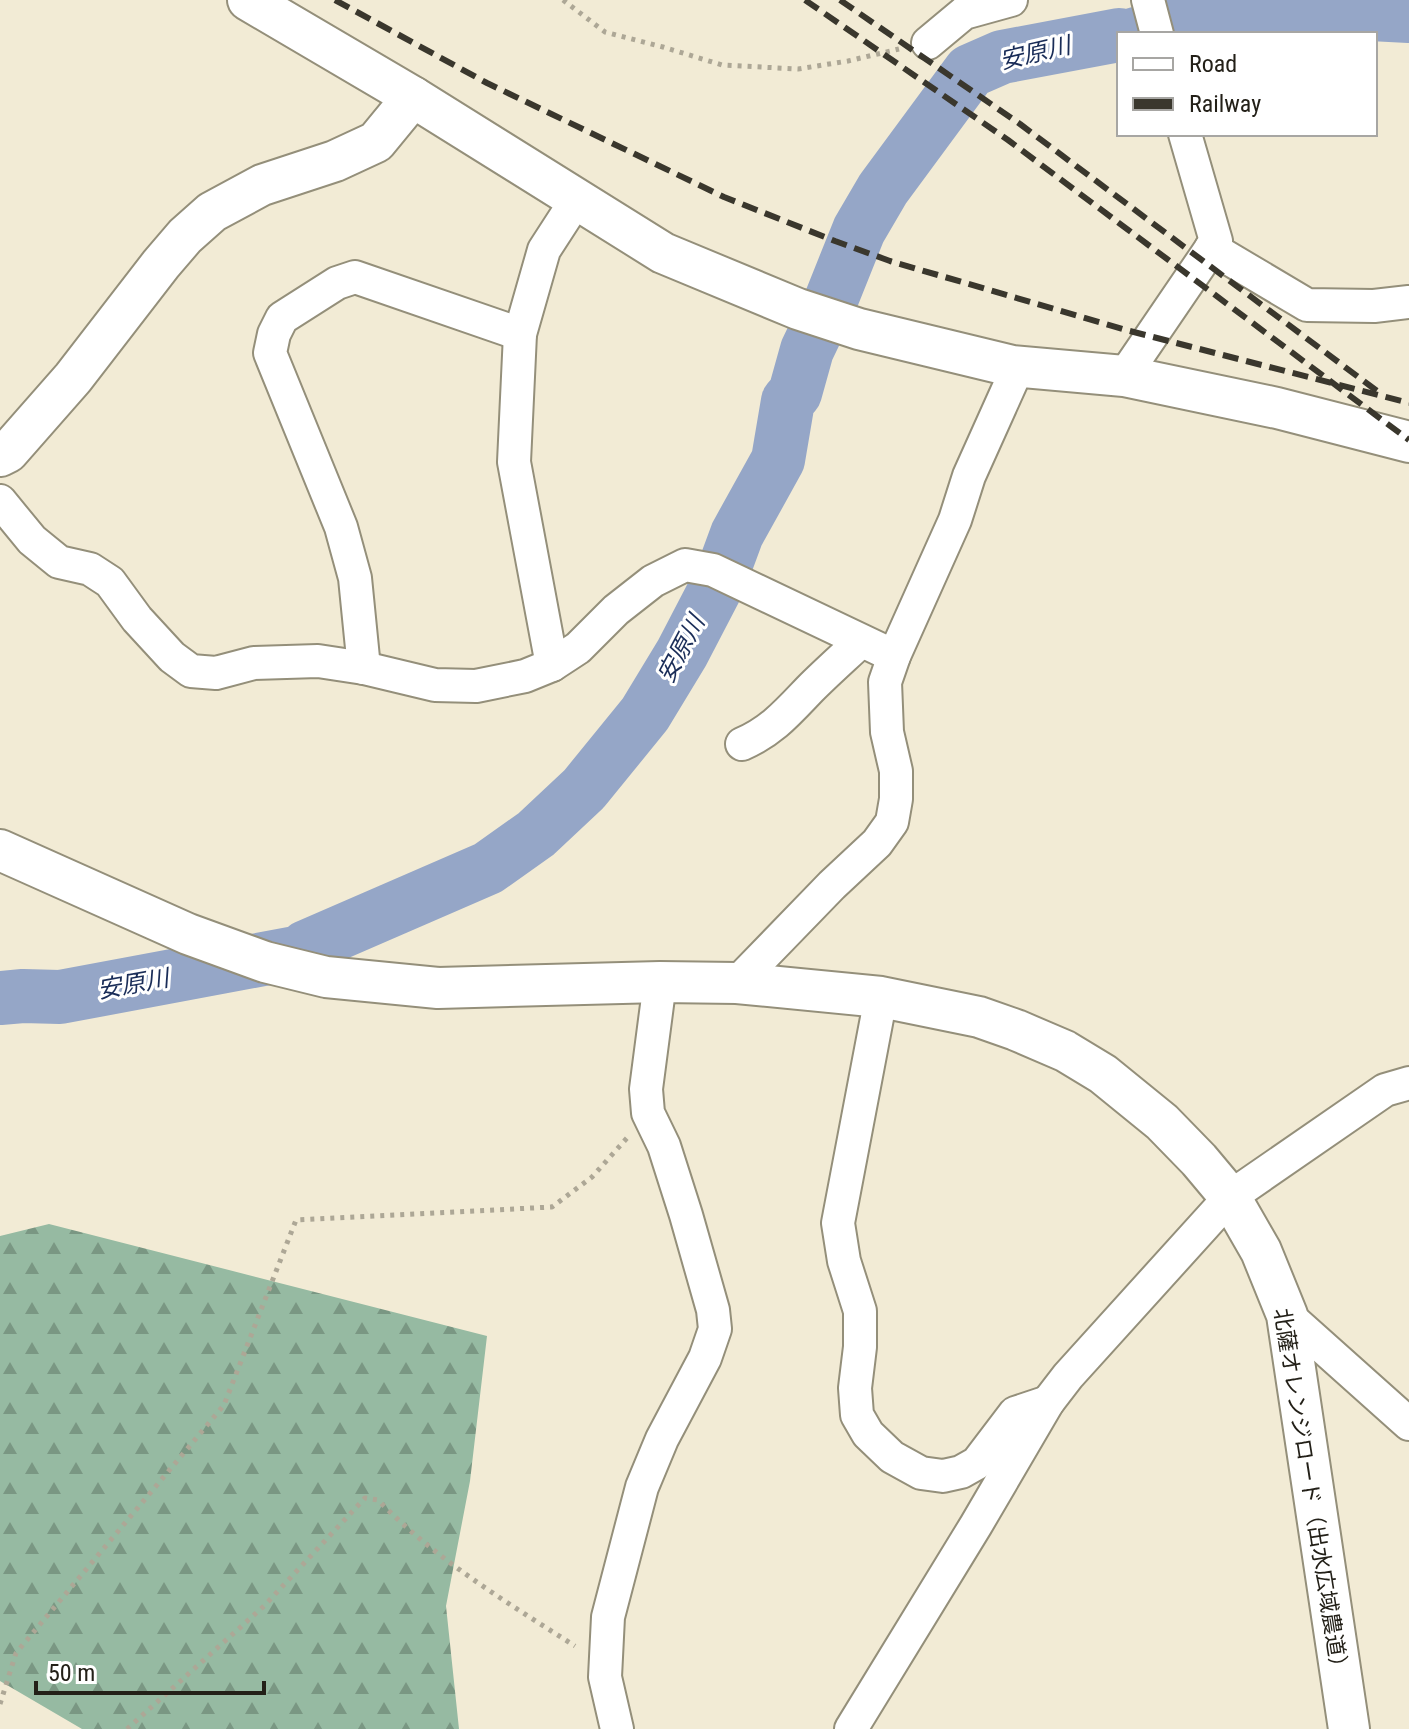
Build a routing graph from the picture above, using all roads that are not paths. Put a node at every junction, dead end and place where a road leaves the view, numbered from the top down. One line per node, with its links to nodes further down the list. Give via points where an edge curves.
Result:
1 (248, 0): 6 (street)
2 (1011, 0): 5 (street, via 964,13)
3 (1148, 0): 4 (street)
4 (1156, 32)
5 (928, 43)
6 (413, 97): 8 (street); 15 (street, via 376,142 262,185 212,212 185,236 73,378)
7 (1186, 136): 9 (street, via 1216,241)
8 (577, 199): 11 (street, via 544,250); 12 (street, via 663,253 798,309)
9 (1211, 248): 10 (street, via 1307,305); 13 (street)
10 (1409, 302)
11 (520, 334): 19 (street, via 514,462); 20 (street, via 355,277 282,318 274,334 270,353 341,527 355,578)
12 (1018, 367): 13 (street); 18 (street)
13 (1124, 376): 14 (street)
14 (1409, 442)
15 (0, 456)
16 (0, 501): 20 (street, via 32,540 59,562 90,569 110,582 155,641 191,671 318,661)
17 (861, 641): 18 (street); 19 (street, via 713,570 685,565 653,581); 21 (street, via 780,721)
18 (894, 656): 24 (street, via 885,682 887,732 896,771 892,822)
19 (552, 665): 20 (street, via 476,686 435,685)
20 (364, 668)
21 (742, 744)
22 (0, 850): 23 (street, 北薩オレンジロード（出水広域農道）, via 188,934 326,977 438,988)
23 (660, 982): 24 (street, 北薩オレンジロード（出水広域農道）); 31 (street, via 646,1089 648,1113 686,1215 715,1329 642,1487 608,1617 605,1677)
24 (737, 983): 25 (street, 北薩オレンジロード（出水広域農道）)
25 (881, 997): 27 (street, 北薩オレンジロード（出水広域農道）, via 979,1017 1065,1051 1162,1122); 29 (street, via 838,1223 860,1311 857,1415 892,1457 921,1473 943,1476 977,1463 1015,1413)
26 (1409, 1083): 27 (street, via 1385,1090)
27 (1230, 1197): 28 (street, 北薩オレンジロード（出水広域農道）, via 1261,1251); 29 (street)
28 (1287, 1315): 30 (street); 33 (street, 北薩オレンジロード（出水広域農道）)
29 (1048, 1402): 32 (street)
30 (1409, 1424)
31 (617, 1729)
32 (851, 1729)
33 (1349, 1729)

